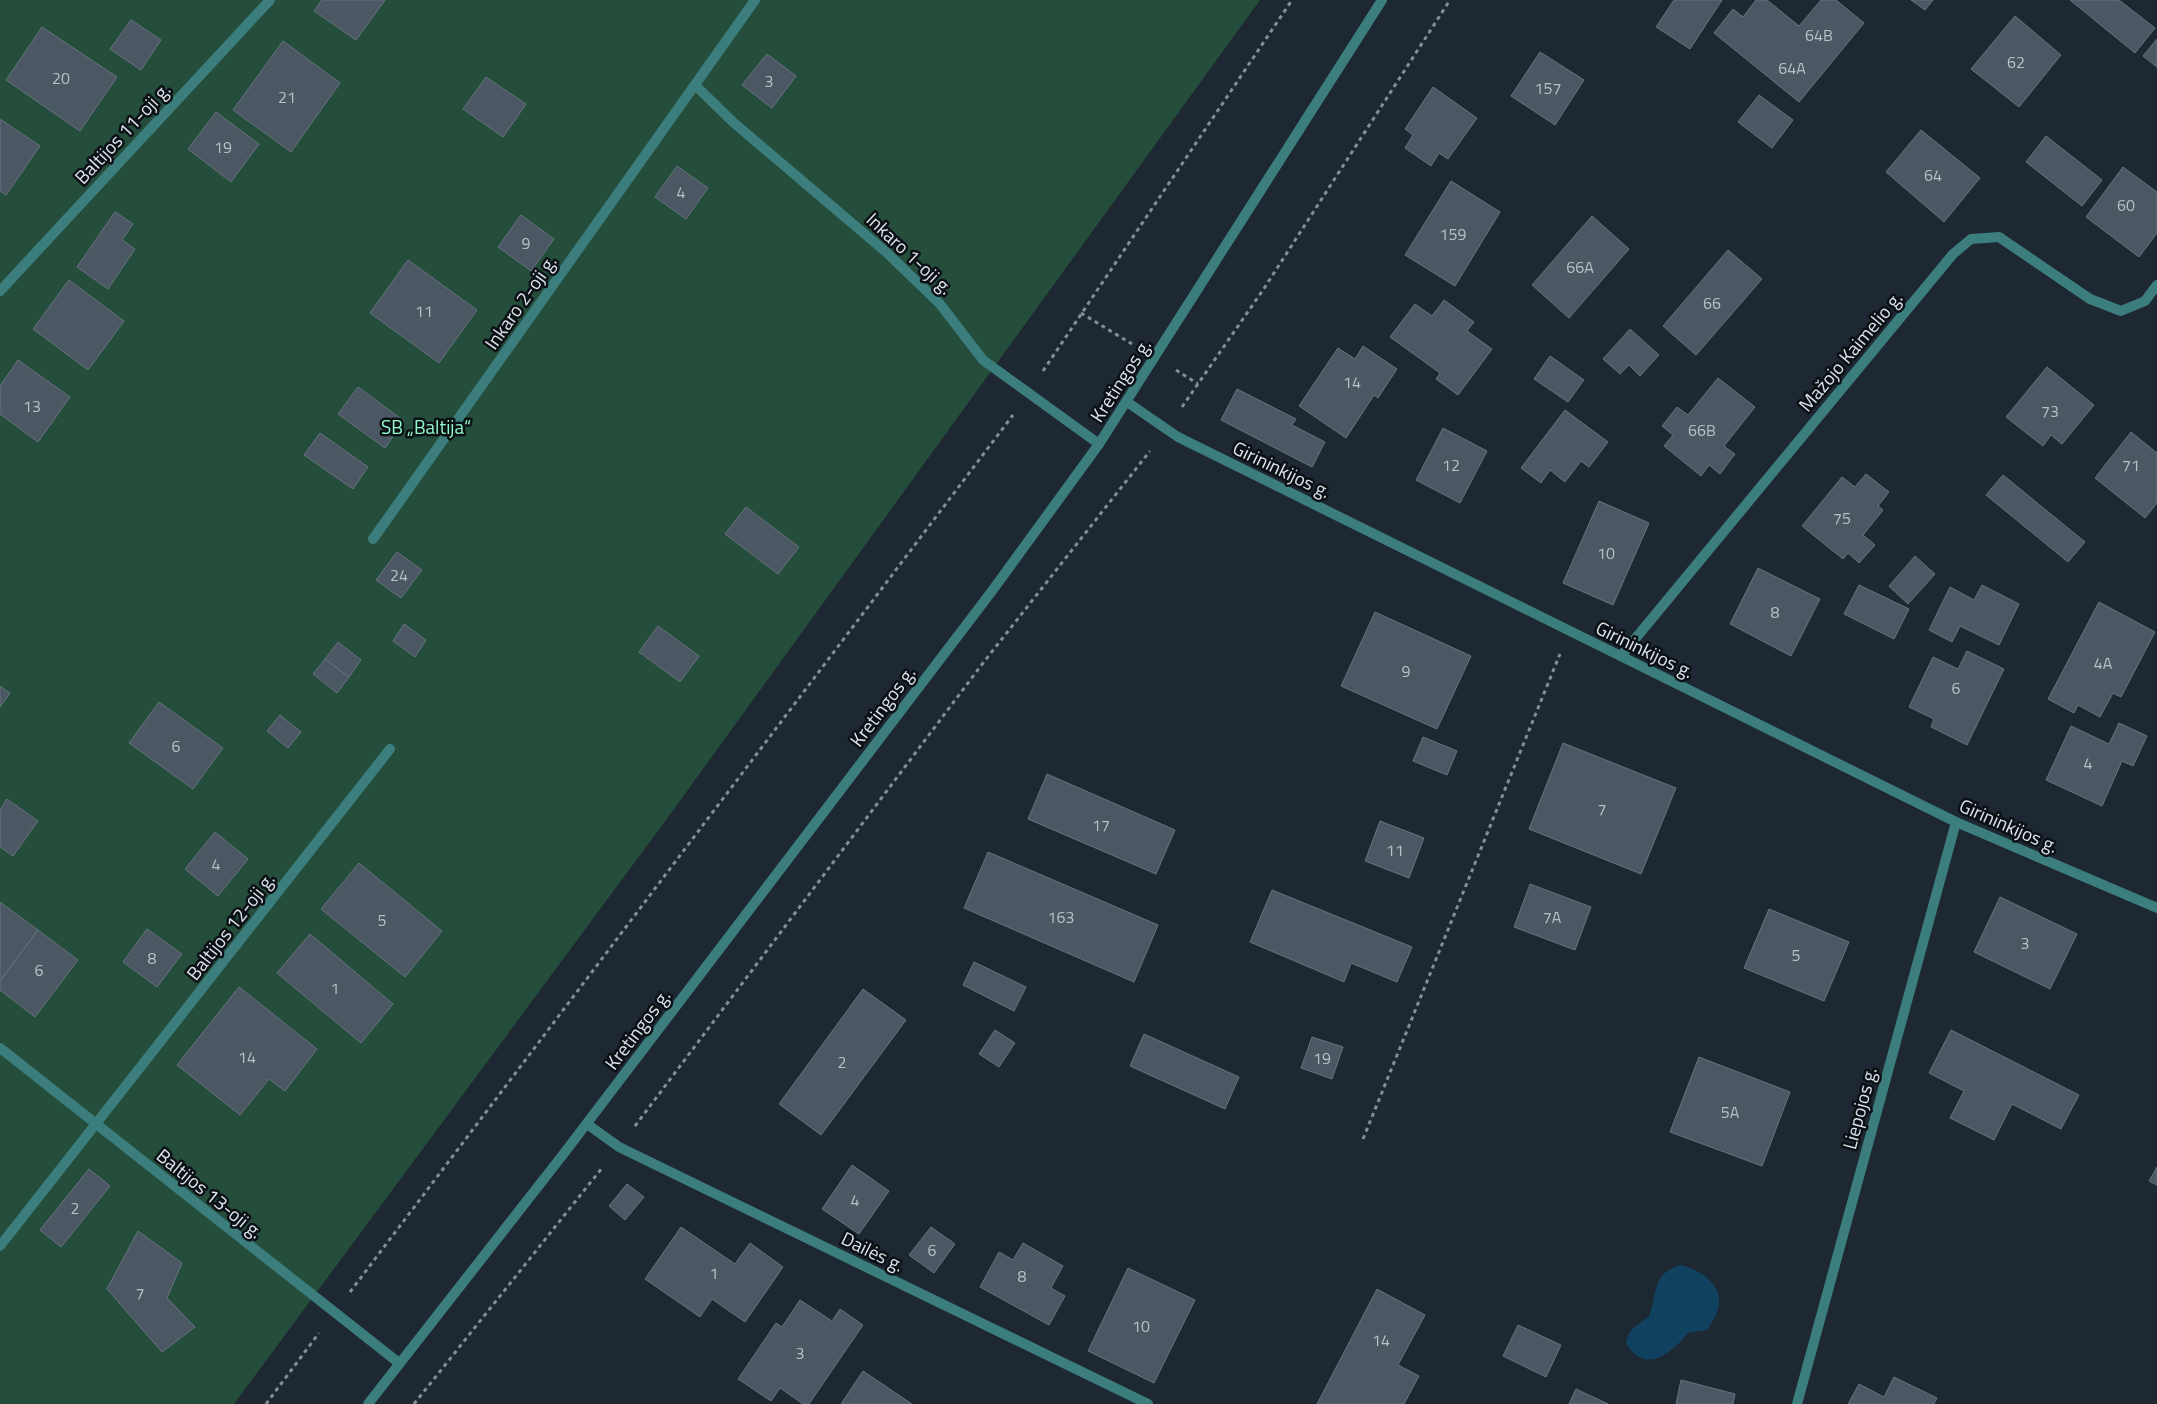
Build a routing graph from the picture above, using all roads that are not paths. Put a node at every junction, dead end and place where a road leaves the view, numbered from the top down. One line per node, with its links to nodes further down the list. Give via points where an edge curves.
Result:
1 (270, 0): 6 (street, Baltijos 11-oji g.)
2 (755, 0): 4 (street, Inkaro 2-oji g.)
3 (1382, 0): 7 (street, Kretingos g.)
4 (695, 85): 8 (street, Inkaro 1-oji g., via 734,123 886,252 940,304 983,360); 9 (street, Inkaro 2-oji g.)
5 (2157, 285): 10 (street, Mažojo Kaimelio g., via 2145,302 2121,311 2090,299 1999,237 1971,239 1953,254)
6 (0, 291)
7 (1127, 402): 8 (street, Kretingos g.); 10 (street, Girininkijos g., via 1178,437)
8 (1099, 444): 16 (street, Kretingos g., via 992,591)
9 (372, 539)
10 (1620, 656): 12 (street, Girininkijos g.)
11 (390, 749): 15 (street, Baltijos 12-oji g.)
12 (1956, 822): 13 (street, Girininkijos g.); 21 (street, Liepojos g.)
13 (2157, 908)
14 (0, 1048): 15 (street, Baltijos 13-oji g.)
15 (97, 1124): 17 (street, Baltijos 12-oji g.); 18 (street, Baltijos 13-oji g.)
16 (587, 1124): 18 (street, Kretingos g.); 20 (street, Dailės g., via 619,1147)
17 (0, 1246)
18 (399, 1364): 19 (street, Kretingos g.)
19 (368, 1404)
20 (1148, 1404)
21 (1797, 1404)

